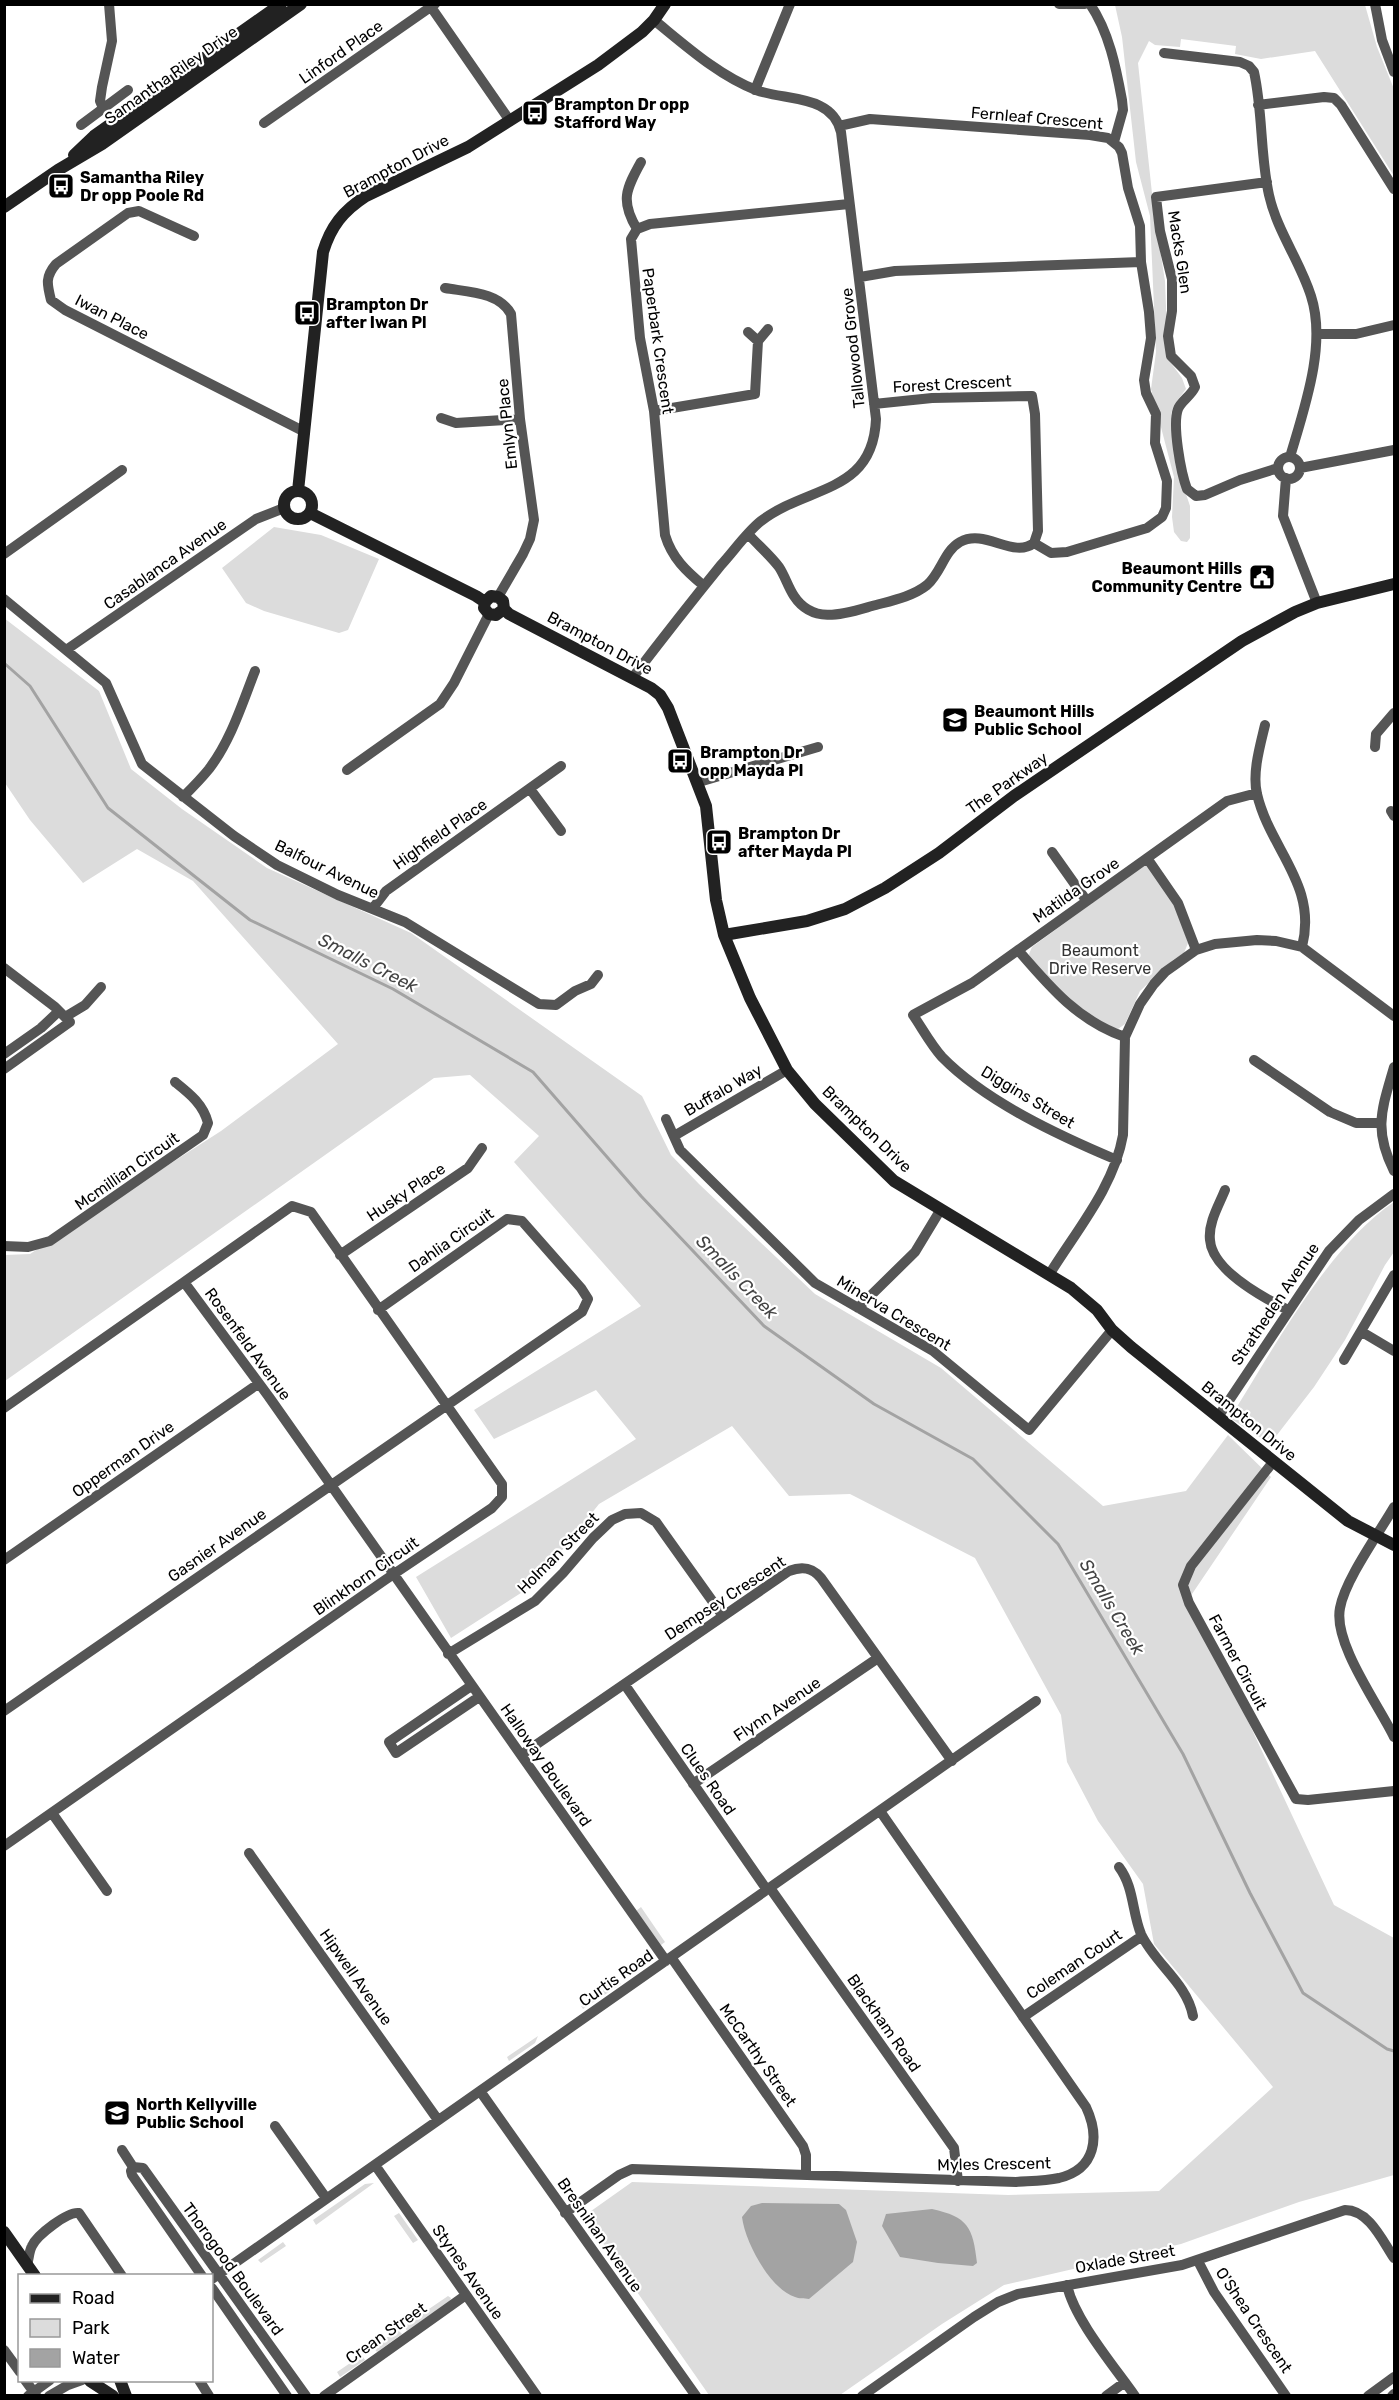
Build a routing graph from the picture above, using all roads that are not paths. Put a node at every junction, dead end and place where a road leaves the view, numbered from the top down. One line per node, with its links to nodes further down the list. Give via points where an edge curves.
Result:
1 (109, 4): 17 (street, via 112,41 100,101)
2 (281, 4): 24 (street, Samantha Riley Drive, via 94,136)
3 (301, 4): 24 (street, Samantha Riley Drive, via 102,144)
4 (665, 4): 11 (street, Brampton Drive)
5 (790, 4): 15 (street)
6 (1059, 4): 7 (street)
7 (1085, 4)
8 (1090, 4): 22 (street, via 1106,33 1122,100)
9 (1375, 4): 13 (street, via 1382,40)
10 (433, 6): 18 (street); 19 (street, Linford Place)
11 (654, 20): 15 (street, via 702,58); 18 (street, Brampton Drive, via 628,44)
12 (1164, 53): 16 (street, via 1249,66 1254,72)
13 (1395, 72)
14 (128, 90): 17 (street)
15 (756, 90): 21 (street, via 814,103 830,112)
16 (1258, 105): 25 (street); 26 (street, via 1334,98)
17 (103, 108): 20 (street)
18 (510, 121): 43 (street, Brampton Drive, via 468,147 366,196 331,228 323,252)
19 (264, 123)
20 (81, 125)
21 (839, 126): 22 (street, Fernleaf Crescent, via 859,120 883,120 1100,136); 27 (street, Tallowood Grove)
22 (1114, 142): 31 (street, Fernleaf Crescent, via 1122,153 1138,216)
23 (641, 162): 29 (street, via 627,190 626,201)
24 (58, 170): 28 (street, Samantha Riley Drive)
25 (1267, 183): 37 (street, via 1277,220 1311,295); 46 (street, Macks Glen, via 1156,197 1172,279 1168,336 1171,356 1191,376 1195,387 1179,408 1176,423 1187,489 1201,496)
26 (1395, 189)
27 (849, 204): 29 (street, via 650,224); 32 (street, Tallowood Grove)
28 (4, 207)
29 (637, 229): 40 (street, Paperbark Crescent, via 631,249 640,338)
30 (194, 236): 43 (street, Iwan Place, via 140,210 128,213 56,264 49,273 51,300)
31 (1141, 262): 32 (street, via 895,271); 54 (street, Fernleaf Crescent, via 1151,338 1144,380 1157,421 1155,443 1167,482 1166,508 1162,517 1147,528 1067,552 1051,553)
32 (860, 277): 39 (street, Tallowood Grove)
33 (445, 288): 42 (street, Emlyn Place, via 488,296 506,304 514,334)
34 (1395, 325): 37 (street, via 1356,334)
35 (768, 329): 38 (street)
36 (748, 332): 38 (street)
37 (1319, 334): 45 (street)
38 (758, 341): 40 (street, via 755,394)
39 (874, 404): 53 (street, Tallowood Grove, via 875,435 866,460 857,471 774,513); 54 (street, Forest Crescent, via 932,398 1032,396 1038,531)
40 (654, 411): 57 (street, Paperbark Crescent, via 665,536 680,565)
41 (441, 418): 42 (street, via 456,423)
42 (520, 419): 58 (street, Emlyn Place, via 534,520 523,554)
43 (305, 432): 50 (street, Brampton Drive)
44 (1395, 450): 47 (street)
45 (1290, 457): 46 (street, via 1281,461); 47 (street)
46 (1278, 468): 49 (street)
47 (1300, 468): 49 (street, via 1295,476)
48 (122, 470): 55 (street)
49 (1286, 478): 60 (street, via 1283,516)
50 (298, 491): 51 (street, via 286,499); 52 (street, via 312,500)
51 (284, 508): 52 (street, via 294,519 300,520); 63 (street, Casablanca Avenue, via 256,519)
52 (310, 513): 61 (street, via 476,596)
53 (748, 534): 54 (street, via 779,567 804,607 822,616 917,591 961,541 977,538 1022,548); 57 (street, Tallowood Grove)
54 (1034, 543)
55 (4, 554)
56 (1395, 584): 60 (street, The Parkway)
57 (704, 586): 65 (street, Tallowood Grove)
58 (498, 597): 61 (street, via 490,596); 62 (street)
59 (4, 599): 63 (street, Balfour Avenue)
60 (1317, 603): 81 (street, The Parkway, via 1242,641 885,888 825,916)
61 (487, 608): 62 (street, via 496,615); 71 (street, via 454,683 440,704)
62 (504, 609): 65 (street, Brampton Drive)
63 (66, 650): 75 (street, Balfour Avenue, via 106,683 142,764)
64 (255, 671): 75 (street, via 222,747 209,769)
65 (633, 677): 72 (street, Brampton Drive, via 660,695)
66 (1395, 713): 69 (street, via 1376,734)
67 (1266, 725): 74 (street, via 1258,755)
68 (818, 747): 72 (street)
69 (1375, 747)
70 (561, 766): 73 (street, Highfield Place)
71 (347, 770)
72 (699, 782): 81 (street, Brampton Drive, via 709,818 716,900)
73 (530, 789): 76 (street); 80 (street, Highfield Place, via 386,891)
74 (1257, 793): 78 (street, Matilda Grove, via 1227,801); 82 (street, via 1300,890 1307,923)
75 (183, 797): 80 (street, Balfour Avenue, via 277,865)
76 (561, 831)
77 (1053, 852): 79 (street)
78 (1147, 858): 79 (street, Matilda Grove); 84 (street, via 1178,903)
79 (1086, 900): 83 (street, Matilda Grove)
80 (373, 908): 86 (street, Balfour Avenue, via 405,922 539,1004 556,1005 591,984)
81 (724, 935): 96 (street, Brampton Drive, via 750,998)
82 (1302, 947): 84 (street, via 1257,940); 89 (street)
83 (1018, 950): 88 (street, Matilda Grove, via 972,983); 91 (street, via 1072,1008)
84 (1196, 950): 91 (street, via 1154,984)
85 (4, 968): 90 (street)
86 (598, 975)
87 (101, 987): 90 (street, via 85,1005)
88 (913, 1015): 102 (street, Diggins Street, via 941,1056 982,1090 1070,1140)
89 (1395, 1016)
90 (65, 1017): 92 (street, via 41,1028); 95 (street)
91 (1125, 1037): 102 (street, via 1123,1135)
92 (4, 1054)
93 (1254, 1060): 99 (street, via 1330,1112 1356,1123)
94 (1395, 1066): 99 (street)
95 (4, 1069)
96 (787, 1070): 100 (street, Buffalo Way); 106 (street, Brampton Drive, via 815,1104 894,1181)
97 (175, 1083): 107 (street, Mcmillian Circuit, via 190,1093 203,1110 208,1123 203,1135 50,1240 28,1247)
98 (666, 1119): 100 (street, Minerva Crescent)
99 (1379, 1123): 103 (street, via 1385,1152)
100 (674, 1136): 112 (street, Minerva Crescent, via 688,1159 815,1283)
101 (482, 1148): 108 (street, Husky Place, via 468,1168)
102 (1117, 1160): 109 (street, via 1110,1178)
103 (1395, 1171)
104 (1225, 1190): 114 (street, via 1211,1225 1209,1240 1214,1255 1245,1283)
105 (1395, 1194): 114 (street, Stratheden Avenue, via 1359,1220 1329,1251)
106 (941, 1209): 109 (street, Brampton Drive); 112 (street, via 915,1252)
107 (4, 1246)
108 (340, 1255): 111 (street, Blinkhorn Circuit, via 311,1212 292,1206); 113 (street, Blinkhorn Circuit)
109 (1049, 1275): 115 (street, Brampton Drive, via 1097,1310)
110 (1395, 1275): 116 (street)
111 (184, 1282): 119 (street, Rosenfeld Avenue); 121 (street, Rosenfeld Avenue)
112 (858, 1308): 115 (street, Minerva Crescent, via 933,1351 1029,1430)
113 (378, 1310): 120 (street, Blinkhorn Circuit); 120 (street, Dahlia Circuit, via 507,1219 522,1221 581,1288 588,1299 582,1312)
114 (1288, 1310): 122 (street, Stratheden Avenue)
115 (1112, 1330): 122 (street, Brampton Drive)
116 (1362, 1332): 117 (street); 118 (street)
117 (1395, 1351)
118 (1344, 1360)
119 (258, 1384): 124 (street, Rosenfeld Avenue); 128 (street, Opperman Drive)
120 (447, 1403): 124 (street, Gasnier Avenue); 129 (street, Blinkhorn Circuit, via 501,1484 502,1497 492,1508)
121 (4, 1408)
122 (1218, 1417): 123 (street, Brampton Drive)
123 (1274, 1462): 126 (street, Brampton Drive, via 1348,1521); 142 (street, Farmer Circuit, via 1191,1566 1183,1585 1189,1604 1296,1799)
124 (330, 1486): 129 (street, Rosenfeld Avenue); 137 (street, Gasnier Avenue)
125 (1395, 1507): 126 (street)
126 (1377, 1537): 127 (street, Brampton Drive); 138 (street, via 1347,1587 1339,1608 1340,1631 1359,1674)
127 (1395, 1545)
128 (4, 1560)
129 (393, 1575): 131 (street, Halloway Boulevard); 144 (street, Blinkhorn Circuit)
130 (723, 1616): 131 (street, Holman Street, via 656,1522 641,1514 625,1514 593,1538 534,1601); 132 (street, Dempsey Crescent, via 789,1570 803,1567 816,1571); 133 (street, Dempsey Crescent)
131 (448, 1654): 134 (street, Halloway Boulevard)
132 (878, 1658): 140 (street, Dempsey Crescent); 141 (street, Flynn Avenue)
133 (625, 1684): 139 (street, Dempsey Crescent); 141 (street, Clues Road)
134 (471, 1686): 135 (street, Halloway Boulevard); 135 (street, via 389,1742 396,1753)
135 (479, 1697): 139 (street, Halloway Boulevard)
136 (1036, 1701): 140 (street, Curtis Road)
137 (4, 1711)
138 (1393, 1730)
139 (521, 1755): 151 (street, Halloway Boulevard)
140 (952, 1761): 143 (street, Curtis Road)
141 (693, 1784): 148 (street, Clues Road)
142 (1395, 1791)
143 (880, 1811): 148 (street, Curtis Road); 153 (street, Myles Crescent)
144 (52, 1813): 145 (street, Blinkhorn Circuit); 149 (street)
145 (4, 1846)
146 (249, 1853): 155 (street, Hipwell Avenue)
147 (1119, 1867): 150 (street, Coleman Court, via 1129,1885)
148 (769, 1889): 151 (street, Curtis Road); 161 (street, Blackham Road, via 954,2148)
149 (106, 1891)
150 (1143, 1936): 152 (street, Coleman Court, via 1191,2001); 153 (street, Coleman Court)
151 (669, 1959): 154 (street, Curtis Road); 160 (street, McCarthy Street, via 803,2145)
152 (1193, 2016)
153 (1023, 2017): 161 (street, Myles Crescent, via 1086,2107 1095,2133 1091,2152 1080,2168 1061,2178)
154 (480, 2091): 155 (street, Curtis Road); 163 (street, Bresnihan Avenue)
155 (438, 2120): 158 (street, Curtis Road)
156 (275, 2126): 162 (street)
157 (122, 2150): 159 (street, Thorogood Boulevard)
158 (375, 2165): 162 (street, Curtis Road); 174 (street, Stynes Avenue)
159 (133, 2167): 170 (street, Thorogood Boulevard, via 132,2175); 171 (street, Thorogood Boulevard, via 143,2168)
160 (806, 2174): 161 (street, Myles Crescent); 163 (street, Myles Crescent, via 632,2169)
161 (958, 2181)
162 (326, 2198): 171 (street, Curtis Road)
163 (565, 2213): 191 (street, Bresnihan Avenue)
164 (4, 2232): 167 (street)
165 (1395, 2258): 166 (street, Oxlade Street, via 1367,2219 1352,2210)
166 (1198, 2261): 172 (street, Oxlade Street); 195 (street, O'Shea Crescent, via 1214,2292)
167 (27, 2265): 168 (street); 169 (street, via 35,2241 69,2214 79,2213)
168 (34, 2274)
169 (121, 2274)
170 (201, 2274)
171 (215, 2277): 188 (street, Thorogood Boulevard)
172 (1067, 2285): 182 (street, via 1080,2316); 192 (street, Oxlade Street, via 998,2302)
173 (213, 2289): 187 (street, Thorogood Boulevard)
174 (466, 2295): 189 (street, Crean Street); 190 (street, Stynes Avenue)
175 (4, 2350): 176 (street)
176 (18, 2369)
177 (1395, 2377): 196 (street)
178 (47, 2382): 183 (street)
179 (76, 2382): 184 (street)
180 (92, 2382): 185 (street)
181 (199, 2382): 186 (street)
182 (1125, 2382): 193 (street); 194 (street)
183 (32, 2394)
184 (49, 2396)
185 (113, 2396)
186 (209, 2396)
187 (287, 2396)
188 (306, 2396)
189 (324, 2396)
190 (537, 2396)
191 (696, 2396)
192 (862, 2396)
193 (1106, 2396)
194 (1135, 2396)
195 (1286, 2396)
196 (1368, 2396)

